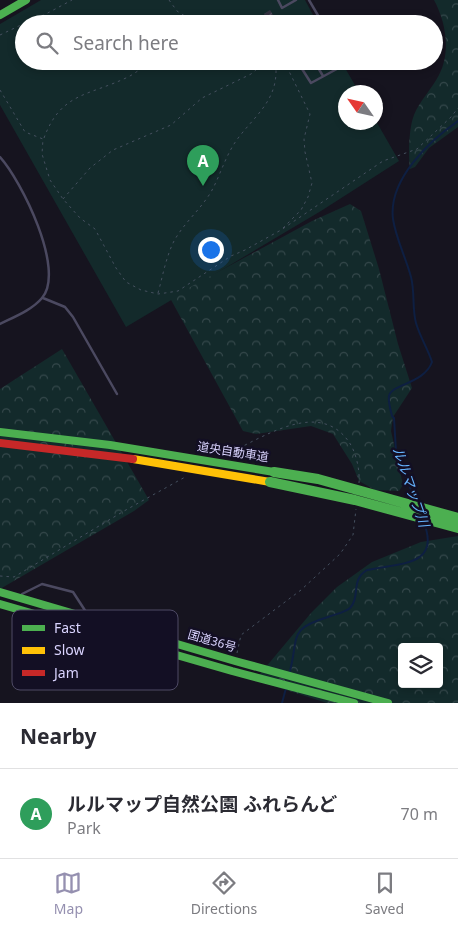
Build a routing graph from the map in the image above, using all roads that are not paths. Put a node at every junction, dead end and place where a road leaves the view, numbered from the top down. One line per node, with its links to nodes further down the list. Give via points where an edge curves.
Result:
1 (26, 0): 5 (main road)
2 (278, 0): 3 (lane, via 282,8)
3 (296, 0)
4 (309, 0): 6 (lane)
5 (0, 15)
6 (318, 15)
7 (302, 70): 10 (lane, via 310,83)
8 (319, 70): 10 (lane)
9 (334, 70): 10 (lane)
10 (323, 76)
11 (0, 157): 12 (lane, via 39,227 49,276)
12 (43, 298): 13 (lane); 14 (lane, via 65,307 73,317)
13 (0, 324)
14 (117, 394)
15 (0, 432): 17 (main road, 道央自動車道, bridge, via 110,445 318,479)
16 (0, 443): 18 (main road, 道央自動車道, bridge, via 148,461 270,482 355,500)
17 (458, 518)
18 (458, 528)
19 (0, 592): 20 (main road, 国道36号)
20 (16, 597): 23 (main road, 国道36号); 24 (lane, via 42,584 73,592)
21 (0, 604): 22 (main road, 国道36号)
22 (23, 610)
23 (60, 610)
24 (85, 610)
25 (178, 644): 27 (main road, 国道36号, via 235,661)
26 (178, 651): 27 (main road, 国道36号)
27 (253, 671): 28 (main road, 国道36号)
28 (303, 685): 29 (main road, 国道36号); 30 (main road, 国道36号)
29 (354, 703)
30 (388, 703)

